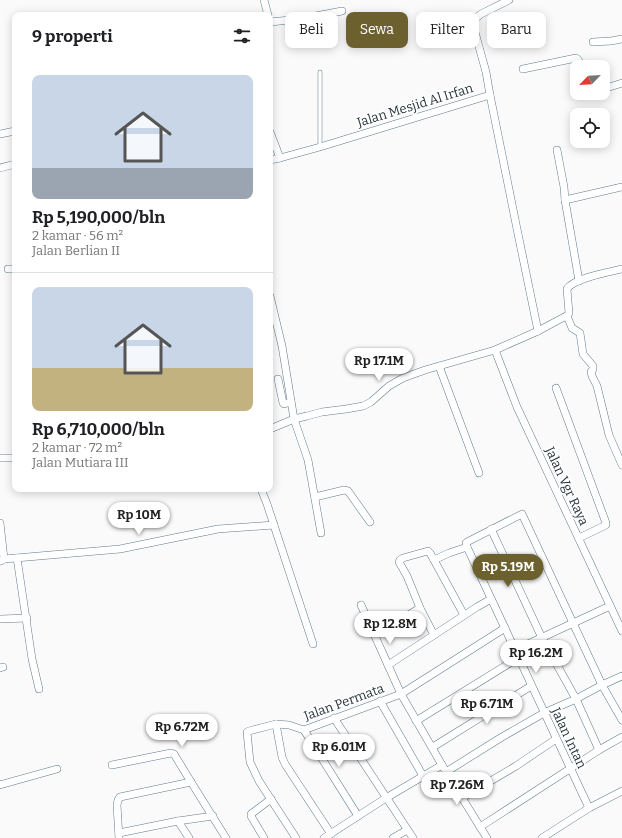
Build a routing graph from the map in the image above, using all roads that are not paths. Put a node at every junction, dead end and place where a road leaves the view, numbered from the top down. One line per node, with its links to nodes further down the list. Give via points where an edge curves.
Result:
1 (264, 0): 4 (street)
2 (509, 0): 13 (street, Jalan Mesjid Al Irfan, via 481,14 473,25)
3 (342, 11): 5 (street)
4 (267, 12)
5 (273, 22)
6 (622, 38): 7 (street)
7 (593, 42)
8 (579, 60): 9 (street, via 576,58)
9 (523, 69)
10 (320, 72): 17 (lane)
11 (622, 83): 12 (street)
12 (610, 87)
13 (490, 95): 17 (street, Jalan Mesjid Al Irfan); 29 (street)
14 (12, 132): 15 (street)
15 (0, 134)
16 (273, 140): 19 (street)
17 (320, 147): 19 (street, Jalan Mesjid Al Irfan)
18 (557, 150): 24 (street)
19 (280, 158): 20 (street, Jalan Mesjid Al Irfan)
20 (273, 159)
21 (12, 165): 22 (street)
22 (0, 168)
23 (622, 187): 24 (street)
24 (565, 200): 26 (street)
25 (622, 269): 26 (street)
26 (579, 280): 28 (street, via 567,289)
27 (273, 308): 32 (street)
28 (567, 316): 29 (street); 41 (street, via 572,328 580,333 583,354 593,366 591,372 609,435)
29 (538, 331): 30 (street)
30 (495, 350): 31 (street); 50 (street, Jalan Vgr Raya, via 517,407)
31 (439, 366): 37 (street, via 395,381 363,406); 42 (street)
32 (287, 378): 33 (street); 36 (street)
33 (278, 379): 34 (street); 36 (street, via 283,403)
34 (273, 380)
35 (556, 388): 50 (street, via 606,523)
36 (291, 402): 37 (street)
37 (294, 419): 38 (street); 44 (street, via 308,460)
38 (273, 429)
39 (0, 458): 40 (street)
40 (12, 458)
41 (622, 465)
42 (479, 473)
43 (262, 492): 47 (street)
44 (315, 497): 45 (street, via 348,491); 49 (street)
45 (370, 522)
46 (0, 523): 53 (street)
47 (274, 526): 52 (street, via 218,529 120,549); 68 (street)
48 (492, 529): 51 (street, via 467,542); 62 (street, via 522,514); 67 (street)
49 (321, 533)
50 (579, 538): 57 (street, Jalan Vgr Raya)
51 (467, 547): 54 (street); 55 (street, Jalan Intan)
52 (18, 558): 53 (street); 60 (street)
53 (2, 560)
54 (434, 560): 58 (street, via 428,552 403,558 399,562); 59 (street)
55 (491, 599): 59 (street); 63 (street, Jalan Intan)
56 (361, 605): 65 (street)
57 (610, 606): 62 (street); 64 (street, Jalan Vgr Raya)
58 (420, 608): 65 (street); 66 (street)
59 (464, 615): 66 (street)
60 (27, 618): 61 (street); 75 (street)
61 (1, 619)
62 (573, 623): 67 (street); 73 (street)
63 (504, 628): 69 (street, Jalan Intan); 76 (street, Jalan Permata)
64 (622, 631)
65 (375, 635): 71 (street)
66 (434, 635): 71 (street)
67 (542, 638): 69 (street); 77 (street)
68 (313, 644)
69 (515, 650): 70 (street, Jalan Intan)
70 (518, 658): 74 (street, Jalan Intan); 81 (street)
71 (388, 665): 76 (street)
72 (622, 676): 73 (street)
73 (602, 685): 77 (street); 82 (street)
74 (531, 686): 79 (street, Jalan Intan); 87 (street)
75 (39, 689)
76 (401, 694): 78 (street, Jalan Permata); 81 (street)
77 (576, 699): 79 (street); 88 (street)
78 (380, 701): 80 (street, Jalan Permata); 94 (street)
79 (544, 712): 86 (street, Jalan Intan); 93 (street)
80 (334, 718): 84 (street, Jalan Permata); 98 (street)
81 (416, 720): 87 (street)
82 (622, 720)
83 (276, 724): 84 (street, Jalan Permata); 100 (street, Jalan Permata, via 249,730 247,735 250,762); 107 (street, via 285,764)
84 (304, 730): 103 (street)
85 (622, 737): 88 (street)
86 (556, 739): 92 (street, Jalan Intan); 99 (street)
87 (433, 747): 90 (street)
88 (599, 750): 92 (street)
89 (112, 765): 95 (street, via 173,753)
90 (442, 765): 93 (street); 94 (street)
91 (57, 769): 96 (street)
92 (571, 769): 101 (street, Jalan Intan); 105 (street)
93 (446, 772): 99 (street)
94 (423, 776): 98 (street)
95 (191, 782): 102 (street); 108 (street, via 120,797 117,805)
96 (0, 784)
97 (622, 790): 101 (street)
98 (386, 798): 103 (street); 106 (street)
99 (462, 798): 105 (street)
100 (271, 799): 111 (street, via 250,816); 112 (street, Jalan Permata)
101 (589, 808): 117 (street)
102 (213, 816): 104 (street); 110 (street)
103 (358, 816): 107 (street)
104 (178, 820): 108 (street); 109 (street)
105 (480, 827): 116 (street)
106 (407, 830): 114 (street); 115 (street)
107 (331, 834): 113 (street)
108 (119, 835)
109 (189, 838)
110 (226, 838)
111 (264, 838)
112 (296, 838)
113 (324, 838)
114 (393, 838)
115 (413, 838)
116 (487, 838)
117 (542, 838)

